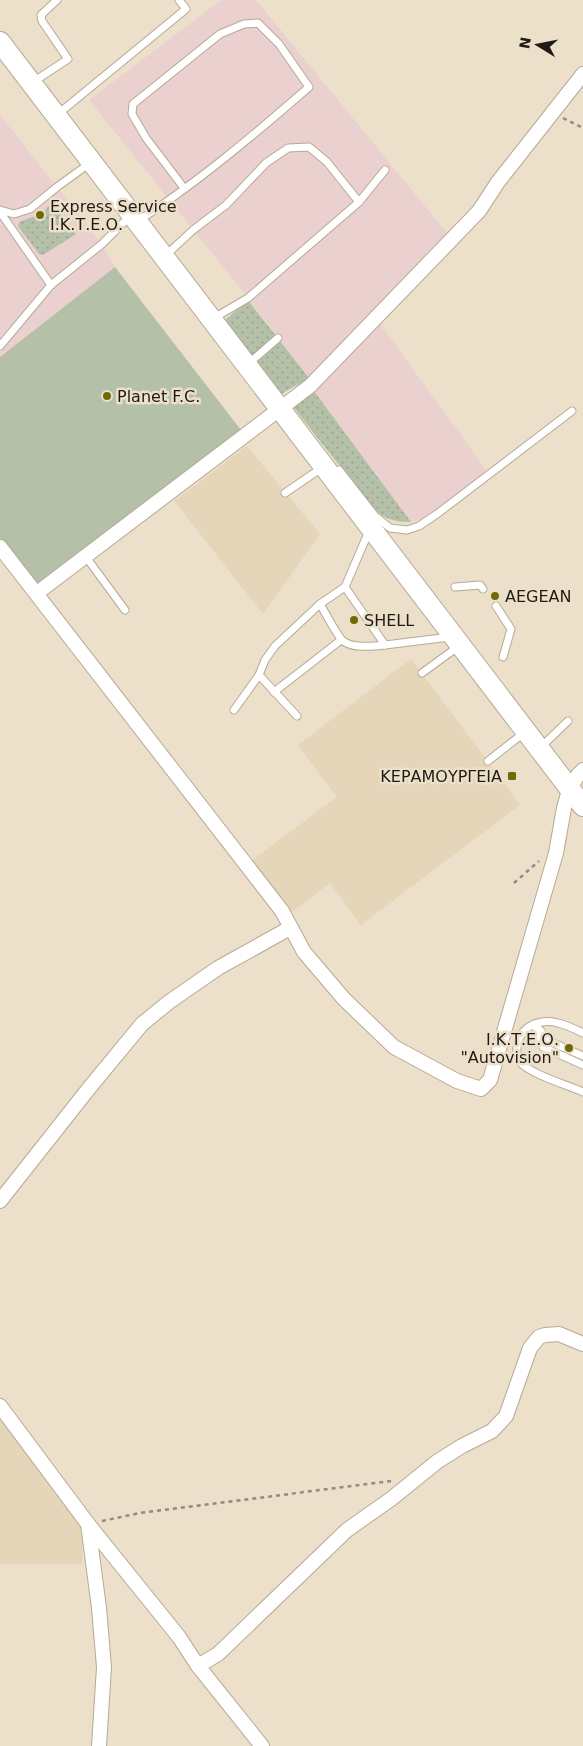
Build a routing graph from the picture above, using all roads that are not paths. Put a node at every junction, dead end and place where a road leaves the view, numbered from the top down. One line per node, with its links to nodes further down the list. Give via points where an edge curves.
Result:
1 (57, 0): 5 (lane, via 40,15 68,59)
2 (179, 0): 6 (lane, via 186,10)
3 (0, 42): 5 (street)
4 (583, 74): 19 (street, via 478,211)
5 (32, 84): 6 (street)
6 (56, 116): 7 (street)
7 (92, 162): 11 (lane, via 30,210 14,214); 12 (street)
8 (385, 170): 10 (lane)
9 (184, 188): 9 (lane, via 146,138 132,114 133,104 220,34 244,24 258,23 279,44 309,87); 12 (lane, via 169,201)
10 (359, 202): 13 (lane, via 327,162 309,147 288,148 266,163 226,205); 15 (lane, via 248,298)
11 (0, 211): 14 (lane)
12 (134, 218): 13 (street); 14 (lane)
13 (164, 257): 15 (street)
14 (51, 285): 17 (lane)
15 (212, 320): 18 (street)
16 (278, 338): 18 (lane)
17 (0, 346)
18 (246, 365): 19 (street)
19 (287, 409): 21 (street); 25 (street)
20 (572, 411): 21 (lane, via 437,514 407,530 390,528 375,516)
21 (329, 465): 22 (lane); 23 (street)
22 (285, 493)
23 (370, 528): 26 (lane); 34 (street)
24 (0, 547): 29 (street)
25 (86, 557): 29 (street); 32 (lane)
26 (345, 587): 30 (lane); 35 (lane)
27 (455, 587): 28 (lane, via 480,585)
28 (483, 590)
29 (37, 593): 49 (street, via 282,912)
30 (320, 604): 33 (lane); 38 (lane, via 274,646)
31 (496, 606): 36 (lane, via 511,629)
32 (125, 610)
33 (342, 640): 35 (lane, via 362,646); 39 (lane)
34 (456, 642): 35 (lane); 37 (lane); 43 (street)
35 (385, 646)
36 (503, 657)
37 (422, 673)
38 (259, 675): 39 (lane); 40 (lane)
39 (274, 692): 41 (lane)
40 (234, 710)
41 (297, 716)
42 (568, 721): 44 (lane)
43 (525, 732): 44 (street); 45 (lane)
44 (539, 749): 47 (street)
45 (488, 761)
46 (583, 770): 47 (street)
47 (569, 790): 48 (street); 49 (street, via 556,853 490,1080 481,1089 457,1081 394,1047 344,998 304,952)
48 (583, 806)
49 (290, 928): 55 (street, via 218,968 142,1024)
50 (535, 1024): 51 (lane, via 555,1022); 52 (lane, via 551,1042); 53 (lane, via 543,1047); 54 (lane, via 522,1031 518,1040 516,1051 519,1061 529,1070)
51 (583, 1033)
52 (583, 1056)
53 (583, 1065)
54 (583, 1092)
55 (0, 1202)
56 (583, 1344): 59 (street, via 558,1334 539,1337 530,1348 506,1416 492,1431 438,1461 391,1500 347,1530 225,1648)
57 (0, 1406): 58 (street)
58 (88, 1524): 59 (street, via 180,1637); 60 (street, via 104,1667)
59 (198, 1666): 61 (street)
60 (99, 1746)
61 (262, 1746)

